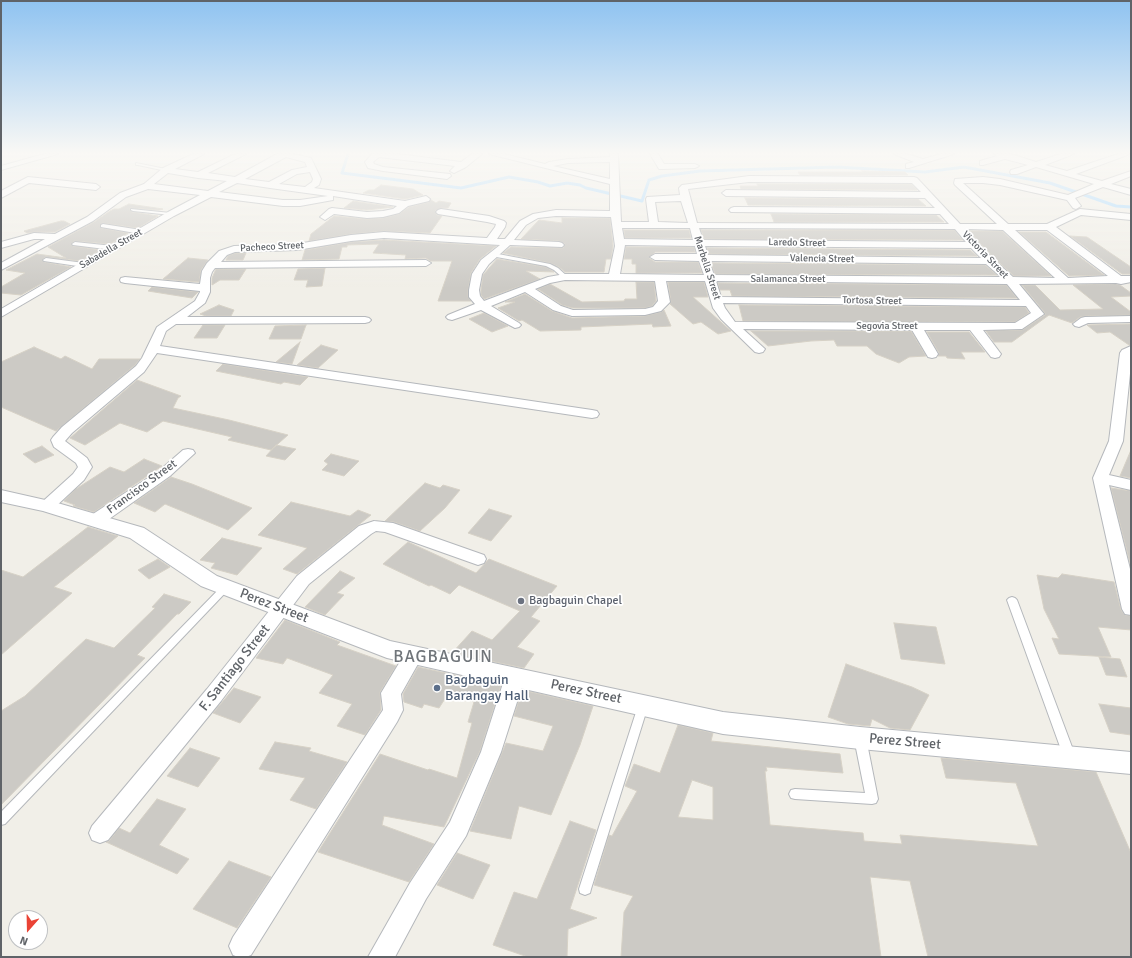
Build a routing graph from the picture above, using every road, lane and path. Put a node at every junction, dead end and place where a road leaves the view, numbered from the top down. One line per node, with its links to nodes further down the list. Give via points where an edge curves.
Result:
1 (684, 198): 27 (street, Marbella Street)
2 (118, 199): 33 (street, via 90,219)
3 (199, 199): 20 (street, Sabadella Street)
4 (247, 199): 5 (street, via 283,203)
5 (323, 199)
6 (367, 199): 14 (street)
7 (426, 199): 14 (street)
8 (615, 199): 21 (street)
9 (672, 199): 25 (street, via 650,200)
10 (729, 199): 16 (street)
11 (931, 199): 17 (street, Victoria Street)
12 (975, 199): 30 (street)
13 (1076, 199): 19 (street)
14 (406, 204): 22 (street, via 396,211 383,214 367,215 332,210)
15 (133, 210): 20 (lane)
16 (734, 210): 17 (street); 28 (street)
17 (943, 211): 29 (street, Victoria Street)
18 (441, 212): 34 (street, via 501,223)
19 (1080, 212): 23 (street); 31 (street)
20 (171, 214): 32 (street, Sabadella Street)
21 (615, 214): 24 (street); 35 (street, via 556,213 536,216 522,223)
22 (325, 217)
23 (1130, 220)
24 (616, 225): 25 (street); 36 (street)
25 (654, 225): 27 (street)
26 (103, 226): 32 (lane)
27 (693, 226): 28 (street); 37 (street, Marbella Street)
28 (741, 226): 29 (street)
29 (958, 227): 30 (street); 41 (street, Victoria Street)
30 (1006, 227): 31 (street); 60 (street)
31 (1049, 227): 56 (street)
32 (141, 232): 42 (street, Sabadella Street)
33 (55, 237): 39 (street, via 34,236); 51 (street)
34 (490, 241): 35 (street, Pacheco Street); 50 (street, Pacheco Street, via 396,235 370,236 297,247 234,249 223,253)
35 (507, 242): 40 (street, Pacheco Street); 43 (street)
36 (620, 242): 37 (street, Laredo Street); 53 (street)
37 (698, 242): 41 (street, Laredo Street); 45 (street, Marbella Street)
38 (75, 244): 42 (lane)
39 (1, 245)
40 (559, 245)
41 (975, 245): 47 (street, Victoria Street)
42 (113, 248): 49 (street, Sabadella Street)
43 (493, 255): 52 (lane, via 548,265); 67 (street, via 480,268 475,281 475,297)
44 (655, 257): 45 (street, Valencia Street)
45 (704, 258): 47 (street, Valencia Street); 55 (street, Marbella Street)
46 (46, 260): 49 (lane)
47 (989, 261): 59 (street, Victoria Street)
48 (426, 263): 50 (street)
49 (84, 265): 68 (street, Sabadella Street)
50 (211, 265): 61 (street, via 205,278)
51 (1, 267)
52 (565, 277): 53 (street, Salamanca Street); 62 (street, Salamanca Street)
53 (614, 278): 54 (street, Salamanca Street)
54 (660, 278): 55 (street, Salamanca Street); 62 (street, via 664,302 657,309 645,312 572,313 557,308)
55 (710, 279): 59 (street, Salamanca Street); 64 (street, Marbella Street)
56 (1119, 279): 57 (street, Salamanca Street); 60 (street, Salamanca Street); 63 (street)
57 (1131, 279)
58 (126, 280): 61 (street)
59 (1010, 280): 60 (street, Salamanca Street); 65 (street, Victoria Street)
60 (1065, 281)
61 (205, 288): 74 (street, via 199,302)
62 (526, 288): 67 (street, Salamanca Street)
63 (1131, 290)
64 (717, 300): 65 (street, Tortosa Street); 77 (street, Marbella Street)
65 (1027, 303): 70 (street, Victoria Street)
66 (1, 305): 68 (street)
67 (483, 306): 71 (street, Salamanca Street); 76 (street)
68 (14, 307): 69 (street, Sabadella Street)
69 (1, 314)
70 (1038, 314): 79 (street, Segovia Street, via 1018,327)
71 (452, 317)
72 (1131, 319): 75 (street, via 1085,320)
73 (365, 320): 74 (street)
74 (173, 321): 80 (street, via 160,329)
75 (1079, 324)
76 (515, 325)
77 (732, 325): 78 (street, Segovia Street); 81 (street, Marbella Street)
78 (916, 326): 79 (street, Segovia Street); 83 (street)
79 (974, 327): 84 (street)
80 (153, 349): 86 (street); 91 (street, via 148,359 130,379 58,440 59,444 82,462 85,468 79,477)
81 (759, 349)
82 (1131, 350): 85 (street, via 1126,353)
83 (932, 354)
84 (995, 354)
85 (1126, 384): 88 (street, via 1116,441)
86 (592, 414)
87 (188, 453): 92 (street, Francisco Street, via 165,473)
88 (1100, 478): 89 (street); 97 (street)
89 (1131, 485)
90 (1, 496): 91 (street, Perez Street)
91 (47, 506): 92 (street, Perez Street)
92 (96, 520): 94 (street, Perez Street, via 137,533 209,581)
93 (478, 559): 96 (street, F. Santiago Street, via 386,527 374,526 365,530 303,580)
94 (225, 588): 96 (street, Perez Street); 105 (lane)
95 (1012, 600): 102 (lane)
96 (281, 609): 98 (street, Perez Street, via 387,649); 106 (street, F. Santiago Street)
97 (1131, 609)
98 (414, 655): 99 (street, Perez Street); 108 (street, via 391,693 393,710 390,716)
99 (515, 677): 100 (street, Perez Street); 109 (street, via 491,752 458,829 418,891)
100 (644, 705): 101 (street, Perez Street, via 736,725); 107 (lane)
101 (860, 738): 102 (street, Perez Street); 104 (lane, via 872,799)
102 (1070, 757): 103 (street, Perez Street)
103 (1131, 763)
104 (795, 794)
105 (1, 820)
106 (100, 833)
107 (586, 889)
108 (242, 946)
109 (381, 957)

